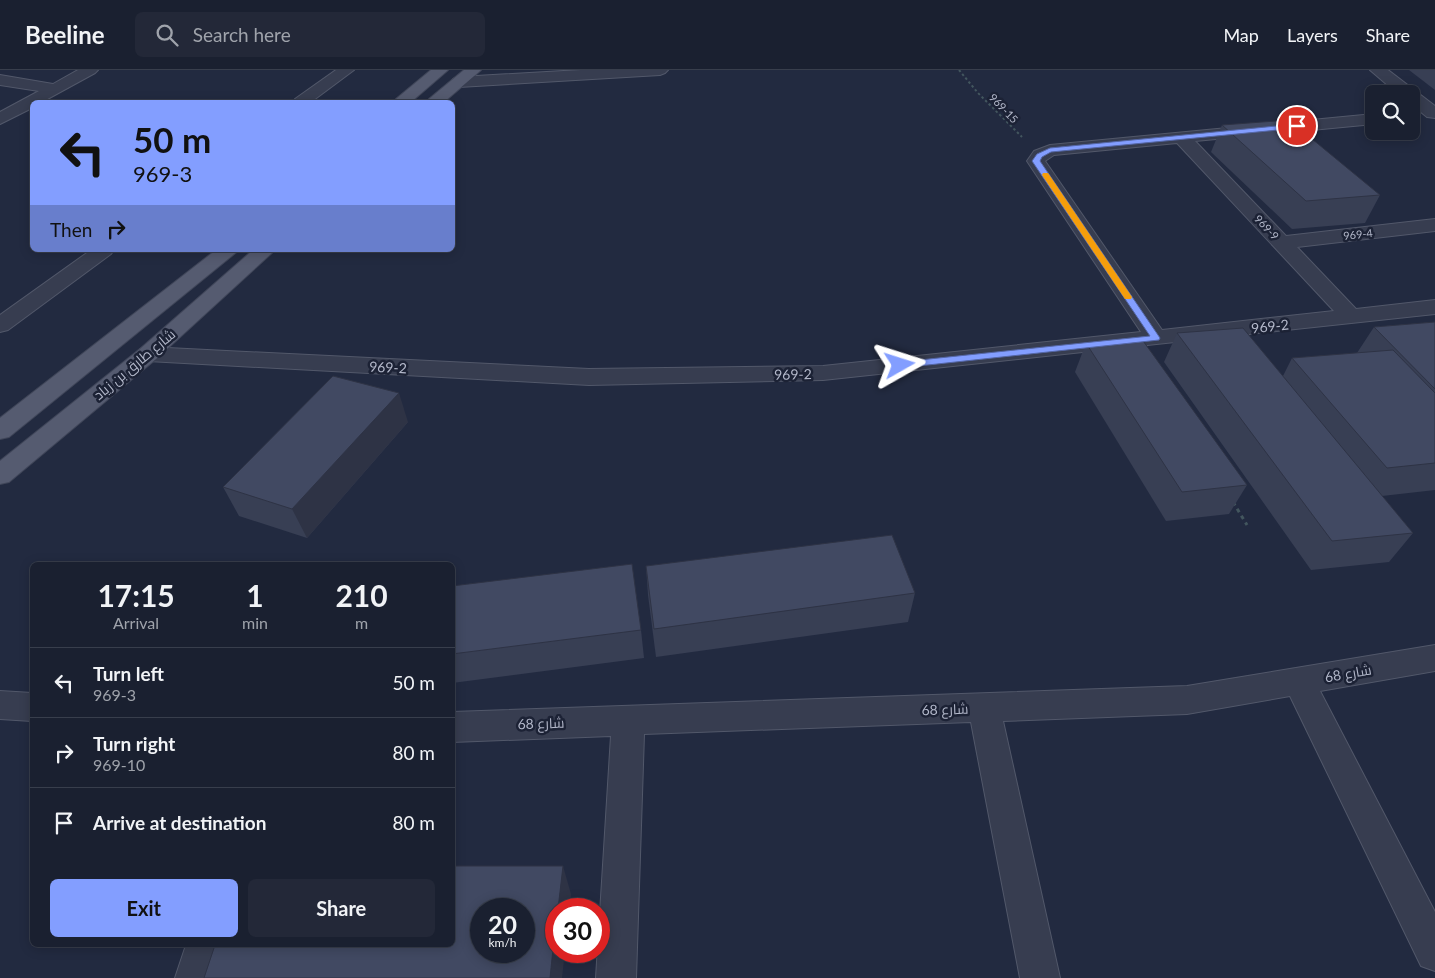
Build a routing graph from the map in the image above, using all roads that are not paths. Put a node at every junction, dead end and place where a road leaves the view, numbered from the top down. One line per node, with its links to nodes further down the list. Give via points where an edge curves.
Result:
1 (90, 70): 10 (street)
2 (346, 70): 12 (street)
3 (440, 70): 13 (main road)
4 (473, 70): 8 (main road)
5 (660, 70): 8 (street)
6 (1378, 70): 9 (street)
7 (0, 80): 10 (street)
8 (459, 82): 14 (main road)
9 (1397, 85)
10 (54, 89): 11 (street)
11 (35, 100)
12 (304, 100)
13 (404, 100)
14 (437, 100)
15 (30, 103): 19 (street)
16 (1420, 103): 17 (street)
17 (1434, 113): 18 (street)
18 (1420, 114)
19 (0, 120)
20 (1365, 120): 21 (street)
21 (1181, 137): 23 (street, 969-9); 30 (street, via 1050,150 1036,161)
22 (1435, 225): 23 (street, 969-4)
23 (1281, 243): 28 (street, 969-9)
24 (101, 252): 29 (street)
25 (226, 252): 32 (main road, شارع طارق بن زياد)
26 (263, 252): 31 (main road, شارع طارق بن زياد)
27 (1435, 307): 28 (street, 969-2)
28 (1352, 317): 30 (street, 969-2)
29 (0, 325)
30 (1156, 338): 31 (street, 969-2, via 823,374 589,377)
31 (148, 354): 33 (main road, شارع طارق بن زياد)
32 (0, 431)
33 (0, 475)
34 (1435, 658): 35 (street, شارع 68)
35 (1299, 681): 38 (street, شارع 68, via 1187,700); 42 (street)
36 (0, 705): 37 (street)
37 (30, 707)
38 (984, 707): 39 (street, شارع 68); 45 (street)
39 (628, 720): 40 (street, شارع 68); 44 (street)
40 (455, 727)
41 (204, 947): 43 (street)
42 (1435, 952)
43 (195, 978)
44 (616, 978)
45 (1040, 978)

